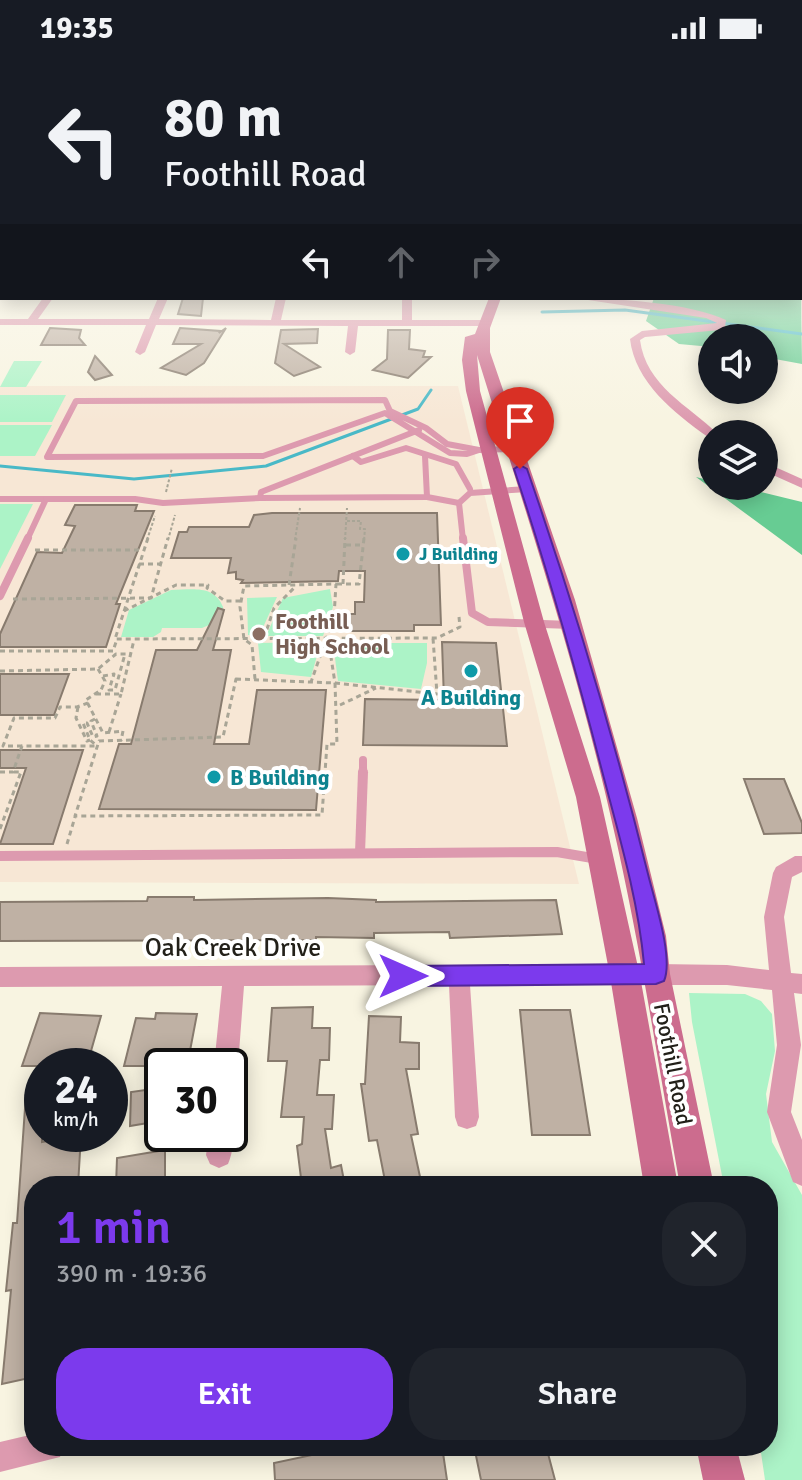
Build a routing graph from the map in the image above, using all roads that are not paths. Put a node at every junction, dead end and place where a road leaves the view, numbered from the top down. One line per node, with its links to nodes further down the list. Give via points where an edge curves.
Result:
1 (47, 300): 12 (street)
2 (162, 300): 13 (street)
3 (281, 300): 8 (street)
4 (407, 300): 10 (street)
5 (487, 300): 14 (main road, Foothill Road)
6 (494, 300): 14 (main road, Foothill Road)
7 (595, 300): 17 (street, via 708,315 722,322 720,327 635,339 636,358 646,373)
8 (276, 321): 9 (street); 13 (street)
9 (353, 321): 10 (street); 16 (street)
10 (407, 321): 14 (street)
11 (0, 322): 12 (street)
12 (31, 322): 13 (street)
13 (152, 322): 15 (street)
14 (480, 322): 20 (main road, Foothill Road, via 480,348); 21 (main road, Foothill Road, via 469,360)
15 (140, 352)
16 (350, 352)
17 (698, 425)
18 (426, 428): 19 (lane); 19 (lane, via 390,411 385,400 76,401 47,457 263,456 385,413); 21 (lane, via 447,444)
19 (417, 430): 21 (lane, via 440,450); 22 (lane)
20 (514, 449): 21 (lane); 27 (main road, Foothill Road)
21 (484, 450): 28 (main road, Foothill Road)
22 (353, 456): 23 (lane, via 361,462 406,448); 30 (lane, via 261,492)
23 (425, 456): 26 (lane, via 456,464); 29 (lane)
24 (778, 473): 25 (street)
25 (802, 484)
26 (470, 489)
27 (527, 489): 28 (lane); 36 (main road, Foothill Road)
28 (499, 491): 33 (lane, via 470,493); 35 (main road, Foothill Road)
29 (427, 497): 30 (lane); 33 (lane)
30 (260, 498): 32 (lane, via 163,503)
31 (0, 499): 32 (lane)
32 (46, 499): 34 (lane)
33 (459, 503): 35 (lane, via 472,613 488,622)
34 (0, 597)
35 (534, 622): 36 (lane); 40 (main road, Foothill Road, via 588,797)
36 (572, 625): 42 (main road, Foothill Road, via 624,818)
37 (363, 760): 38 (lane)
38 (360, 853): 39 (lane); 40 (lane, via 557,852)
39 (0, 856)
40 (601, 859): 45 (main road, Foothill Road)
41 (802, 864): 47 (street, via 783,873 775,899 774,917)
42 (656, 974): 45 (street, Oak Creek Drive); 47 (street, Oak Creek Drive); 52 (main road, Foothill Road)
43 (234, 976): 44 (street, Oak Creek Drive); 46 (street, Oak Creek Drive); 48 (street)
44 (459, 976): 45 (street, Oak Creek Drive); 49 (street)
45 (625, 976): 51 (main road, Foothill Road)
46 (0, 977)
47 (791, 982): 50 (street, via 779,1112)
48 (228, 1048)
49 (467, 1117)
50 (802, 1173)
51 (659, 1176)
52 (695, 1176)
53 (24, 1452): 56 (street)
54 (718, 1456): 57 (main road)
55 (731, 1456): 58 (main road)
56 (0, 1457)
57 (724, 1480)
58 (733, 1480)

